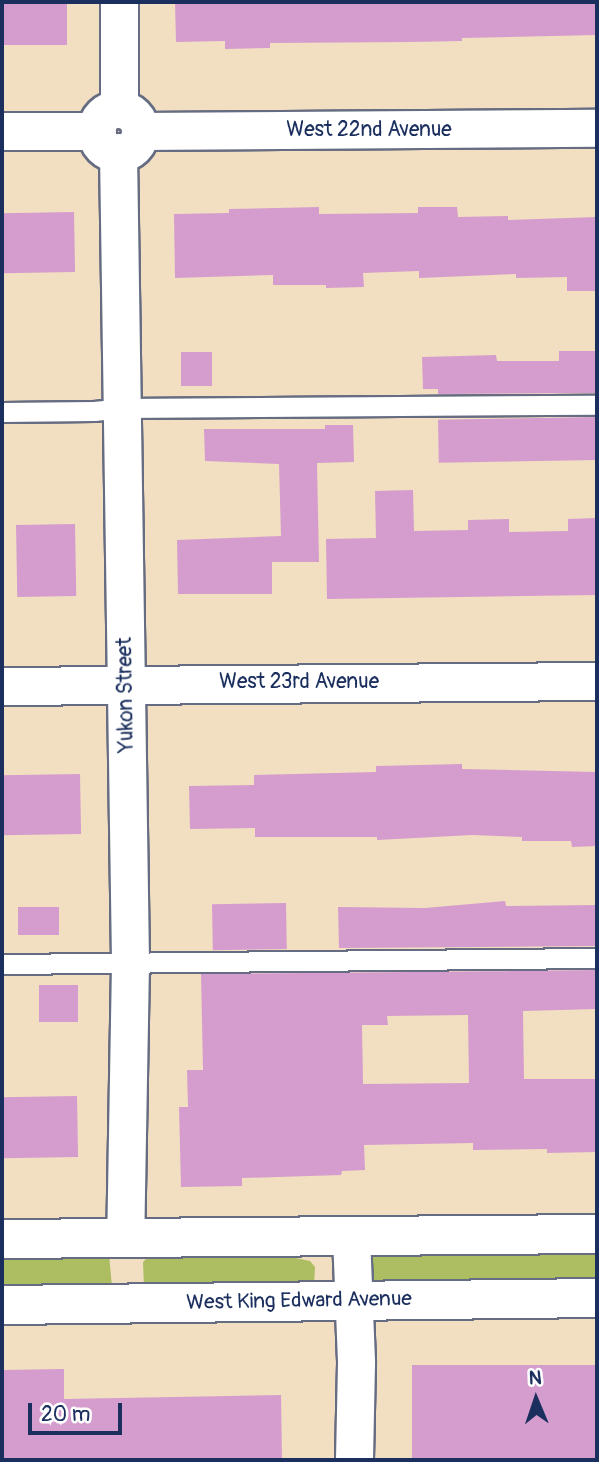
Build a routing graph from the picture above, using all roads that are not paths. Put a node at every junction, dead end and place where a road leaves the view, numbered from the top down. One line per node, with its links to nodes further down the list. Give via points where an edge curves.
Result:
1 (119, 2): 4 (street, Yukon Street)
2 (597, 128): 4 (street, West 22nd Avenue)
3 (2, 131): 4 (street, West 22nd Avenue)
4 (118, 131): 6 (street, Yukon Street)
5 (597, 405): 6 (lane)
6 (122, 408): 7 (lane); 10 (street, Yukon Street)
7 (2, 412)
8 (597, 681): 10 (street, West 23rd Avenue)
9 (2, 685): 10 (street, West 23rd Avenue)
10 (126, 685): 12 (street, Yukon Street)
11 (597, 958): 12 (lane)
12 (130, 963): 13 (lane); 16 (street, Yukon Street)
13 (2, 964)
14 (597, 1234): 15 (main road)
15 (351, 1236): 16 (main road); 19 (street)
16 (125, 1238): 17 (main road)
17 (2, 1239)
18 (597, 1298): 19 (main road, West King Edward Avenue)
19 (354, 1300): 20 (main road, West King Edward Avenue); 21 (street)
20 (2, 1305)
21 (354, 1460)

